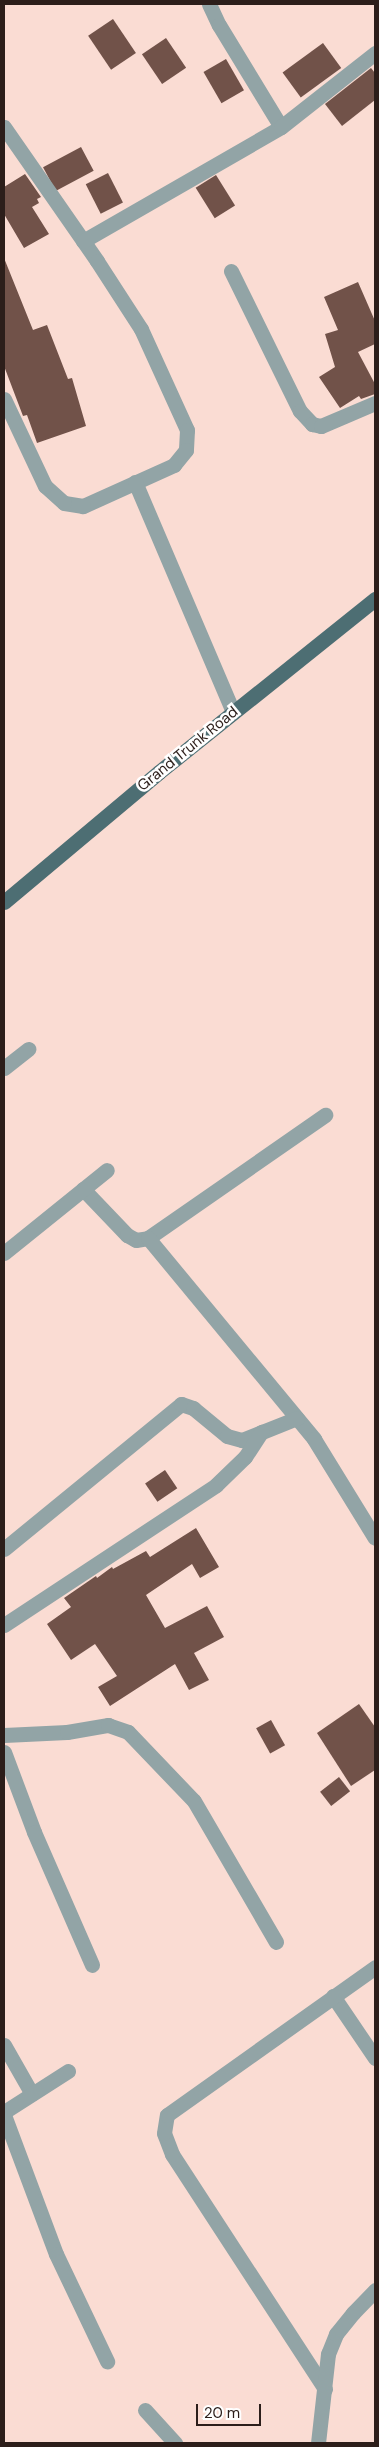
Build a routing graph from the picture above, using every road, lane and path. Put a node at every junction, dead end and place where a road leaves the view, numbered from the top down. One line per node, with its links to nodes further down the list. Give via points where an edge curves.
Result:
1 (208, 4): 4 (street)
2 (375, 53): 4 (street)
3 (4, 127): 5 (street)
4 (281, 127): 5 (street)
5 (83, 241): 9 (street, via 141,329 187,430 186,450 174,464)
6 (231, 270): 8 (street, via 300,411 312,424 321,426)
7 (4, 399): 9 (street, via 45,486 64,502 83,506)
8 (375, 403)
9 (135, 482): 11 (street)
10 (375, 599): 11 (main road, Grand Trunk Road)
11 (233, 712): 12 (main road, Grand Trunk Road)
12 (4, 902)
13 (28, 1049): 14 (street)
14 (4, 1068)
15 (325, 1115): 18 (street)
16 (107, 1170): 17 (street)
17 (83, 1189): 18 (street, via 127,1234 136,1240); 19 (street)
18 (148, 1238): 20 (street)
19 (4, 1253)
20 (297, 1418): 21 (street); 22 (street, via 314,1439)
21 (261, 1432): 23 (street, via 242,1440 227,1436 194,1408 180,1404); 24 (street, via 245,1457 216,1485)
22 (375, 1538)
23 (4, 1550)
24 (4, 1625)
25 (4, 1734): 27 (street, via 67,1732 108,1725 128,1732 194,1801)
26 (4, 1752): 28 (street, via 34,1832)
27 (276, 1942)
28 (92, 1965)
29 (375, 1967): 30 (street)
30 (333, 1996): 32 (street); 38 (street, via 167,2115 164,2133 172,2154)
31 (4, 2045): 34 (street)
32 (375, 2058)
33 (68, 2071): 34 (street)
34 (32, 2094): 35 (street)
35 (4, 2113): 37 (street, via 56,2254)
36 (375, 2290): 38 (street, via 352,2312 336,2334 328,2354)
37 (107, 2361)
38 (325, 2389): 41 (street)
39 (145, 2410): 40 (street)
40 (175, 2443)
41 (318, 2443)

